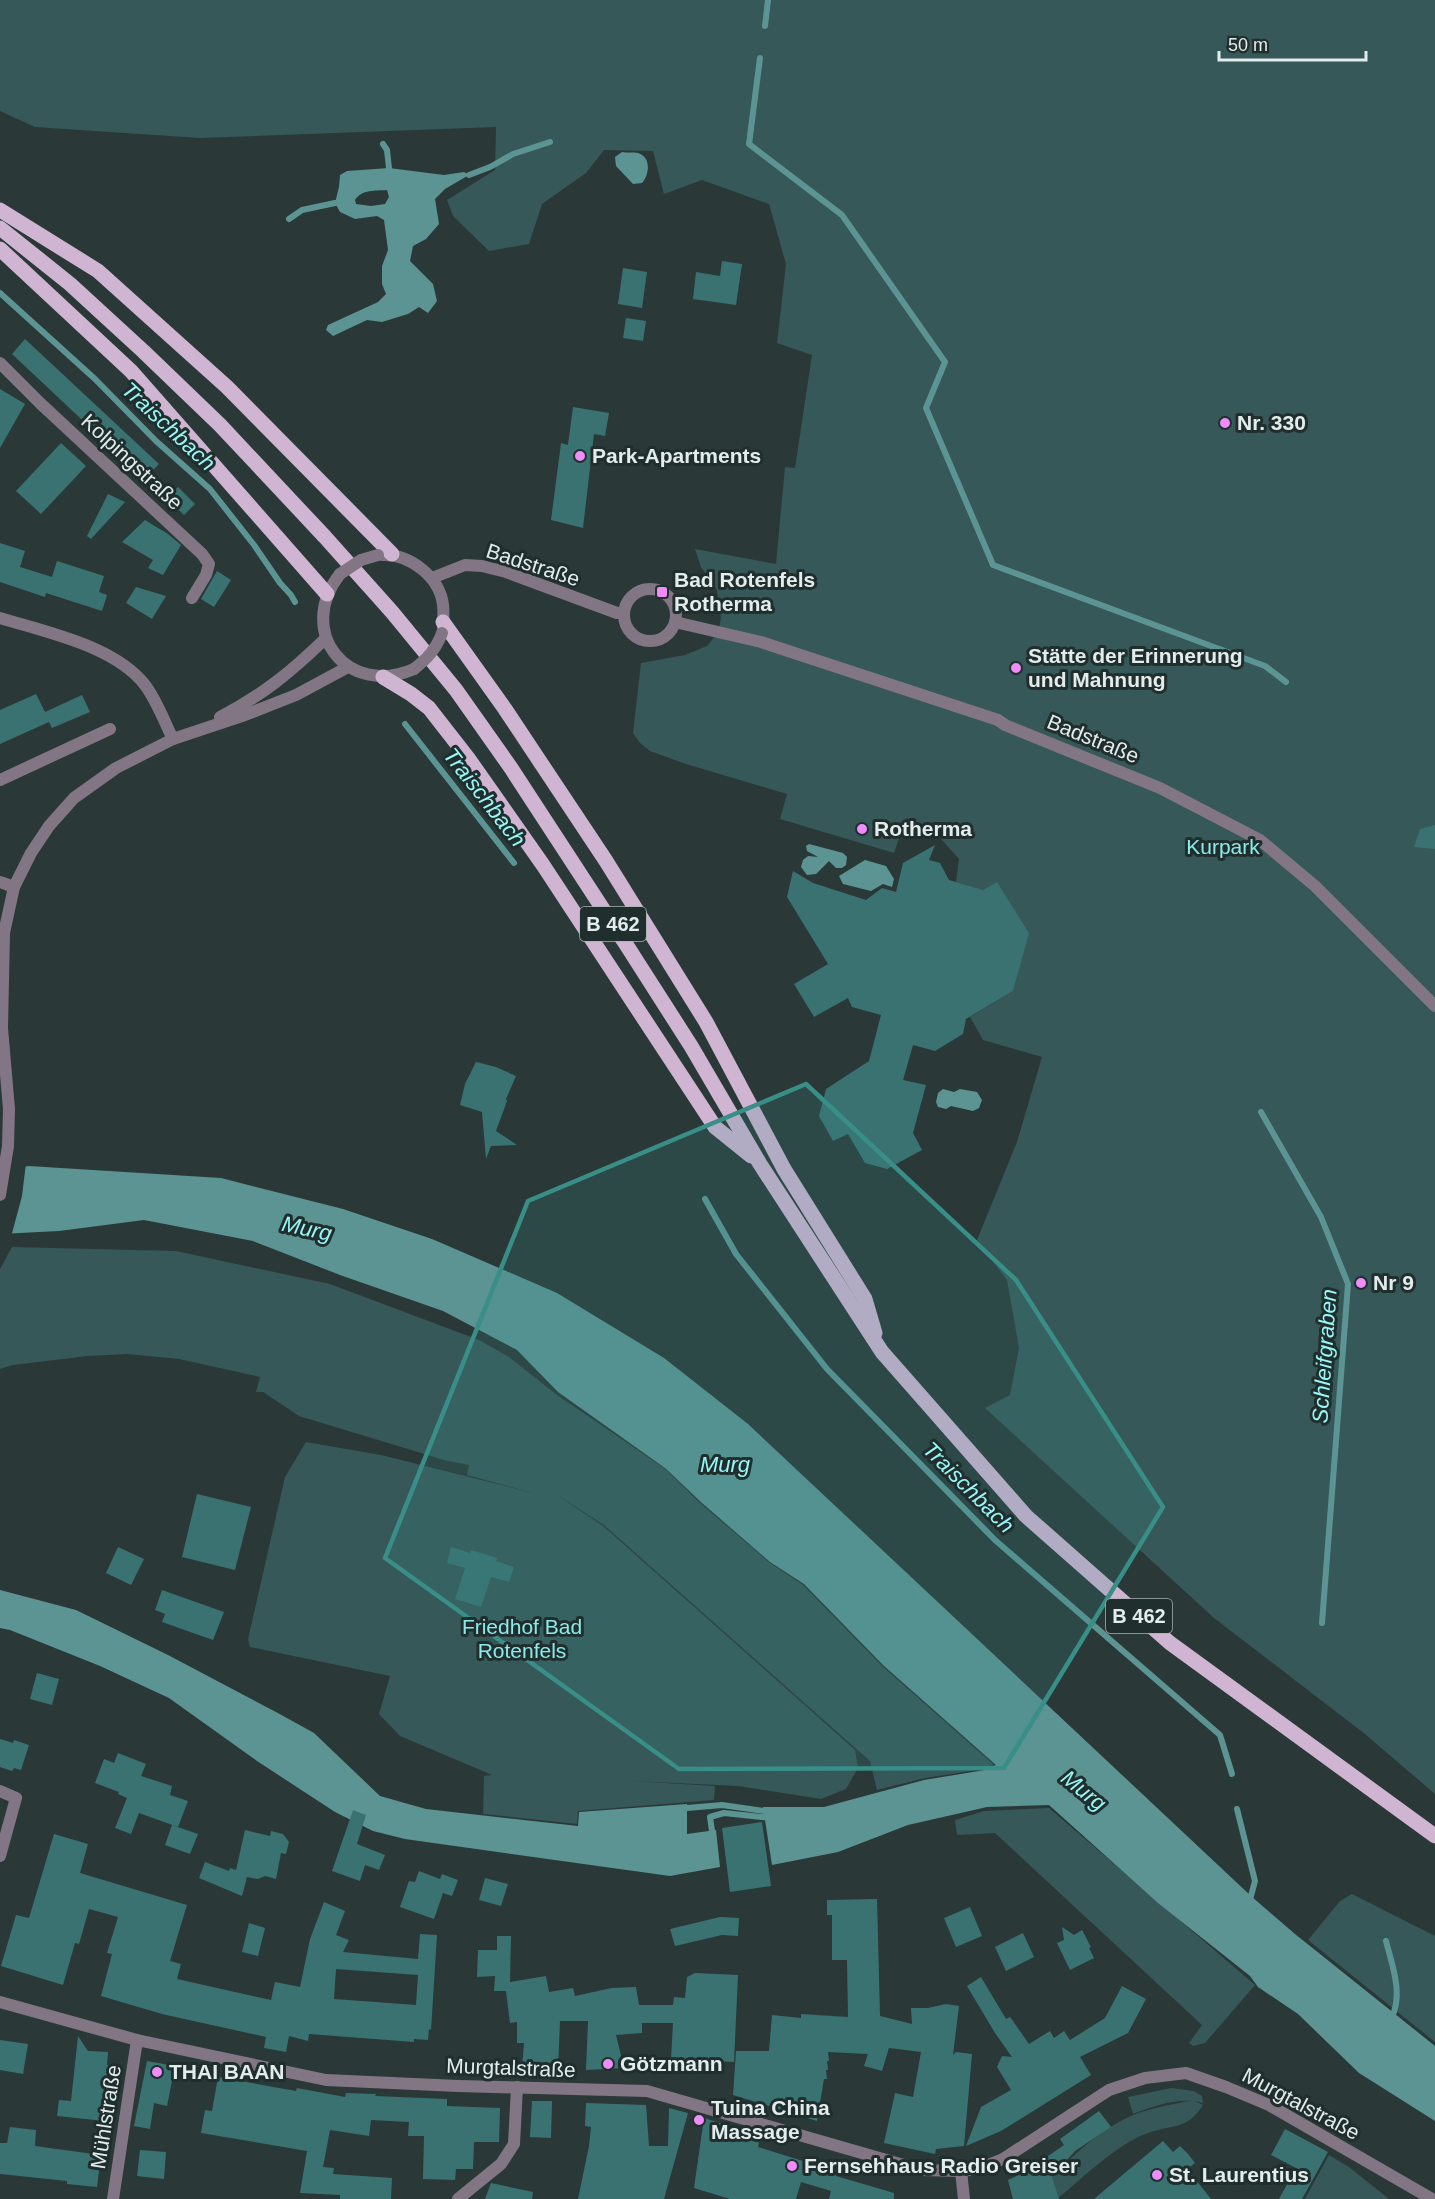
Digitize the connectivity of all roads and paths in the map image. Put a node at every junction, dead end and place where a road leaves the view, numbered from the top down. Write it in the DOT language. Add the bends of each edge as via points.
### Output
graph roads {
  1 [pos="0,210"];
  2 [pos="0,228"];
  3 [pos="0,249"];
  4 [pos="0,363"];
  5 [pos="385,555"];
  6 [pos="432,578"];
  7 [pos="327,594"];
  8 [pos="192,598"];
  9 [pos="623,613"];
  10 [pos="0,618"];
  11 [pos="675,622"];
  12 [pos="443,627"];
  13 [pos="327,638"];
  14 [pos="348,666"];
  15 [pos="383,677"];
  16 [pos="110,729"];
  17 [pos="193,731"];
  18 [pos="173,739"];
  19 [pos="0,780"];
  20 [pos="0,882"];
  21 [pos="14,887"];
  22 [pos="1435,1006"];
  23 [pos="760,1164"];
  24 [pos="0,1195"];
  25 [pos="882,1352"];
  26 [pos="0,1791"];
  27 [pos="1435,1836"];
  28 [pos="0,1856"];
  29 [pos="0,2002"];
  30 [pos="137,2040"];
  31 [pos="517,2087"];
  32 [pos="961,2171"];
  33 [pos="113,2199"];
  34 [pos="458,2199"];
  35 [pos="964,2199"];
  36 [pos="1432,2199"];
  1 -- 5 [label="main road" via="98,272 226,387"];
  2 -- 23 [label="main road, B 462" via="70,284 220,425 325,537 435,664 574,862 691,1046"];
  3 -- 7 [label="main road" via="131,371"];
  4 -- 8 [label="street, Kolpingstraße" via="202,554 209,564"];
  5 -- 6 [label="street" via="411,562"];
  5 -- 7 [label="street, bridge" via="361,560 340,573"];
  6 -- 9 [label="street, Badstraße" via="465,565 482,566"];
  6 -- 12 [label="street" via="441,597"];
  7 -- 13 [label="street" via="323,621"];
  9 -- 11 [label="street" via="630,633 643,640 659,640"];
  9 -- 11 [label="street" via="636,593 653,589 669,597"];
  10 -- 18 [label="street" via="100,650 125,664 145,686"];
  11 -- 22 [label="street, Badstraße" via="761,642 998,720 1160,788 1260,840 1315,886"];
  12 -- 15 [label="street, bridge" via="432,653 414,669"];
  12 -- 25 [label="main road" via="505,709 706,1022 784,1169 865,1299"];
  13 -- 14 [label="street" via="338,658"];
  13 -- 17 [label="street" via="284,677 240,707"];
  14 -- 15 [label="street" via="365,675"];
  14 -- 17 [label="street" via="296,695"];
  15 -- 23 [label="main road" via="429,708 468,758 716,1127"];
  16 -- 19 [label="street"];
  17 -- 18 [label="street"];
  18 -- 21 [label="street" via="116,768 75,798 49,826"];
  20 -- 21 [label="street"];
  21 -- 24 [label="street" via="3,943 2,1028 9,1108"];
  23 -- 25 [label="main road, B 462"];
  25 -- 27 [label="main road, B 462" via="1026,1516 1161,1635"];
  26 -- 28 [label="street" via="16,1798"];
  29 -- 30 [label="street, Murgtalstraße"];
  30 -- 31 [label="street, Murgtalstraße" via="326,2080"];
  30 -- 33 [label="street, Mühlstraße"];
  31 -- 32 [label="street, Murgtalstraße" via="647,2091 921,2170"];
  31 -- 34 [label="street" via="514,2144 501,2164"];
  32 -- 35 [label="street"];
  32 -- 36 [label="street, Murgtalstraße" via="1003,2159 1109,2090 1144,2078 1186,2073 1269,2105"];
}
